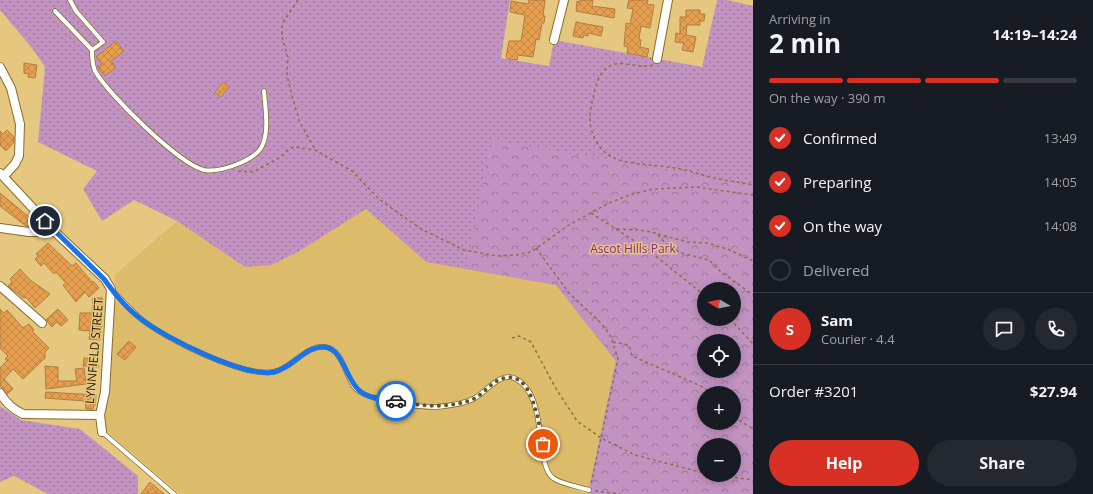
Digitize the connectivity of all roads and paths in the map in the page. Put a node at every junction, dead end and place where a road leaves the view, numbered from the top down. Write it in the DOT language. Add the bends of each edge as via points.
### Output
graph roads {
  1 [pos="70,0"];
  2 [pos="298,0"];
  3 [pos="564,0"];
  4 [pos="668,0"];
  5 [pos="55,11"];
  6 [pos="554,40"];
  7 [pos="92,50"];
  8 [pos="657,58"];
  9 [pos="0,67"];
  10 [pos="264,91"];
  11 [pos="315,150"];
  12 [pos="223,168"];
  13 [pos="2,174"];
  14 [pos="753,185"];
  15 [pos="753,195"];
  16 [pos="591,214"];
  17 [pos="0,228"];
  18 [pos="617,229"];
  19 [pos="55,232"];
  20 [pos="656,233"];
  21 [pos="536,248"];
  22 [pos="753,261"];
  23 [pos="0,286"];
  24 [pos="111,289"];
  25 [pos="697,289"];
  26 [pos="753,295"];
  27 [pos="42,324"];
  28 [pos="736,326"];
  29 [pos="512,338"];
  30 [pos="613,342"];
  31 [pos="753,344"];
  32 [pos="701,386"];
  33 [pos="0,393"];
  34 [pos="100,415"];
  35 [pos="741,421"];
  36 [pos="753,429"];
  37 [pos="102,432"];
  38 [pos="601,438"];
  39 [pos="697,471"];
  40 [pos="741,478"];
  41 [pos="753,480"];
  42 [pos="589,490"];
  43 [pos="174,494"];
  44 [pos="620,494"];
  1 -- 7 [label="lane" via="76,11 103,42"];
  2 -- 11 [label="path" via="282,24 283,44 288,56 287,75 300,123"];
  3 -- 6 [label="street"];
  4 -- 8 [label="street"];
  5 -- 7 [label="lane"];
  7 -- 12 [label="lane" via="95,70 110,90 170,150 204,170"];
  8 -- 14 [label="path" via="653,65 646,67 624,63 611,65 603,70 594,96 589,124 594,138 609,155 619,159 678,168"];
  9 -- 13 [label="street" via="11,88 20,124 18,156 15,164"];
  10 -- 12 [label="lane" via="265,135 262,147 254,157"];
  11 -- 12 [label="path" via="289,148 281,157 253,172"];
  11 -- 21 [label="path" via="352,171 379,199 415,225 464,250 497,256 531,252"];
  13 -- 19 [label="street"];
  15 -- 16 [label="path" via="696,187 653,189 628,195 606,204"];
  16 -- 18 [label="path"];
  16 -- 21 [label="path" via="569,225"];
  17 -- 19 [label="street"];
  18 -- 20 [label="path"];
  18 -- 25 [label="path" via="647,249"];
  19 -- 24 [label="street" via="104,279"];
  20 -- 22 [label="path" via="688,242 708,243"];
  20 -- 26 [label="path" via="666,244 681,252 709,260"];
  21 -- 30 [label="path" via="569,293 602,324"];
  23 -- 27 [label="street"];
  24 -- 34 [label="street, LYNNFIELD STREET" via="105,392"];
  24 -- 42 [label="lane" via="141,319 182,344 245,369 274,372 291,365 317,347 326,347 335,352 355,388 364,395 428,407 447,406 474,399 497,381 505,377 513,378 523,384 531,394 549,473 554,479"];
  28 -- 31 [label="path"];
  29 -- 38 [label="path" via="519,336 531,342 577,421"];
  30 -- 32 [label="path" via="628,345 632,356"];
  30 -- 38 [label="path" via="618,359"];
  33 -- 34 [label="street" via="6,403 23,414"];
  34 -- 37 [label="street, LYNNFIELD STREET"];
  35 -- 36 [label="path"];
  37 -- 43 [label="lane"];
  38 -- 39 [label="path" via="636,455"];
  38 -- 42 [label="path"];
  40 -- 41 [label="path"];
  42 -- 44 [label="path"];
}
